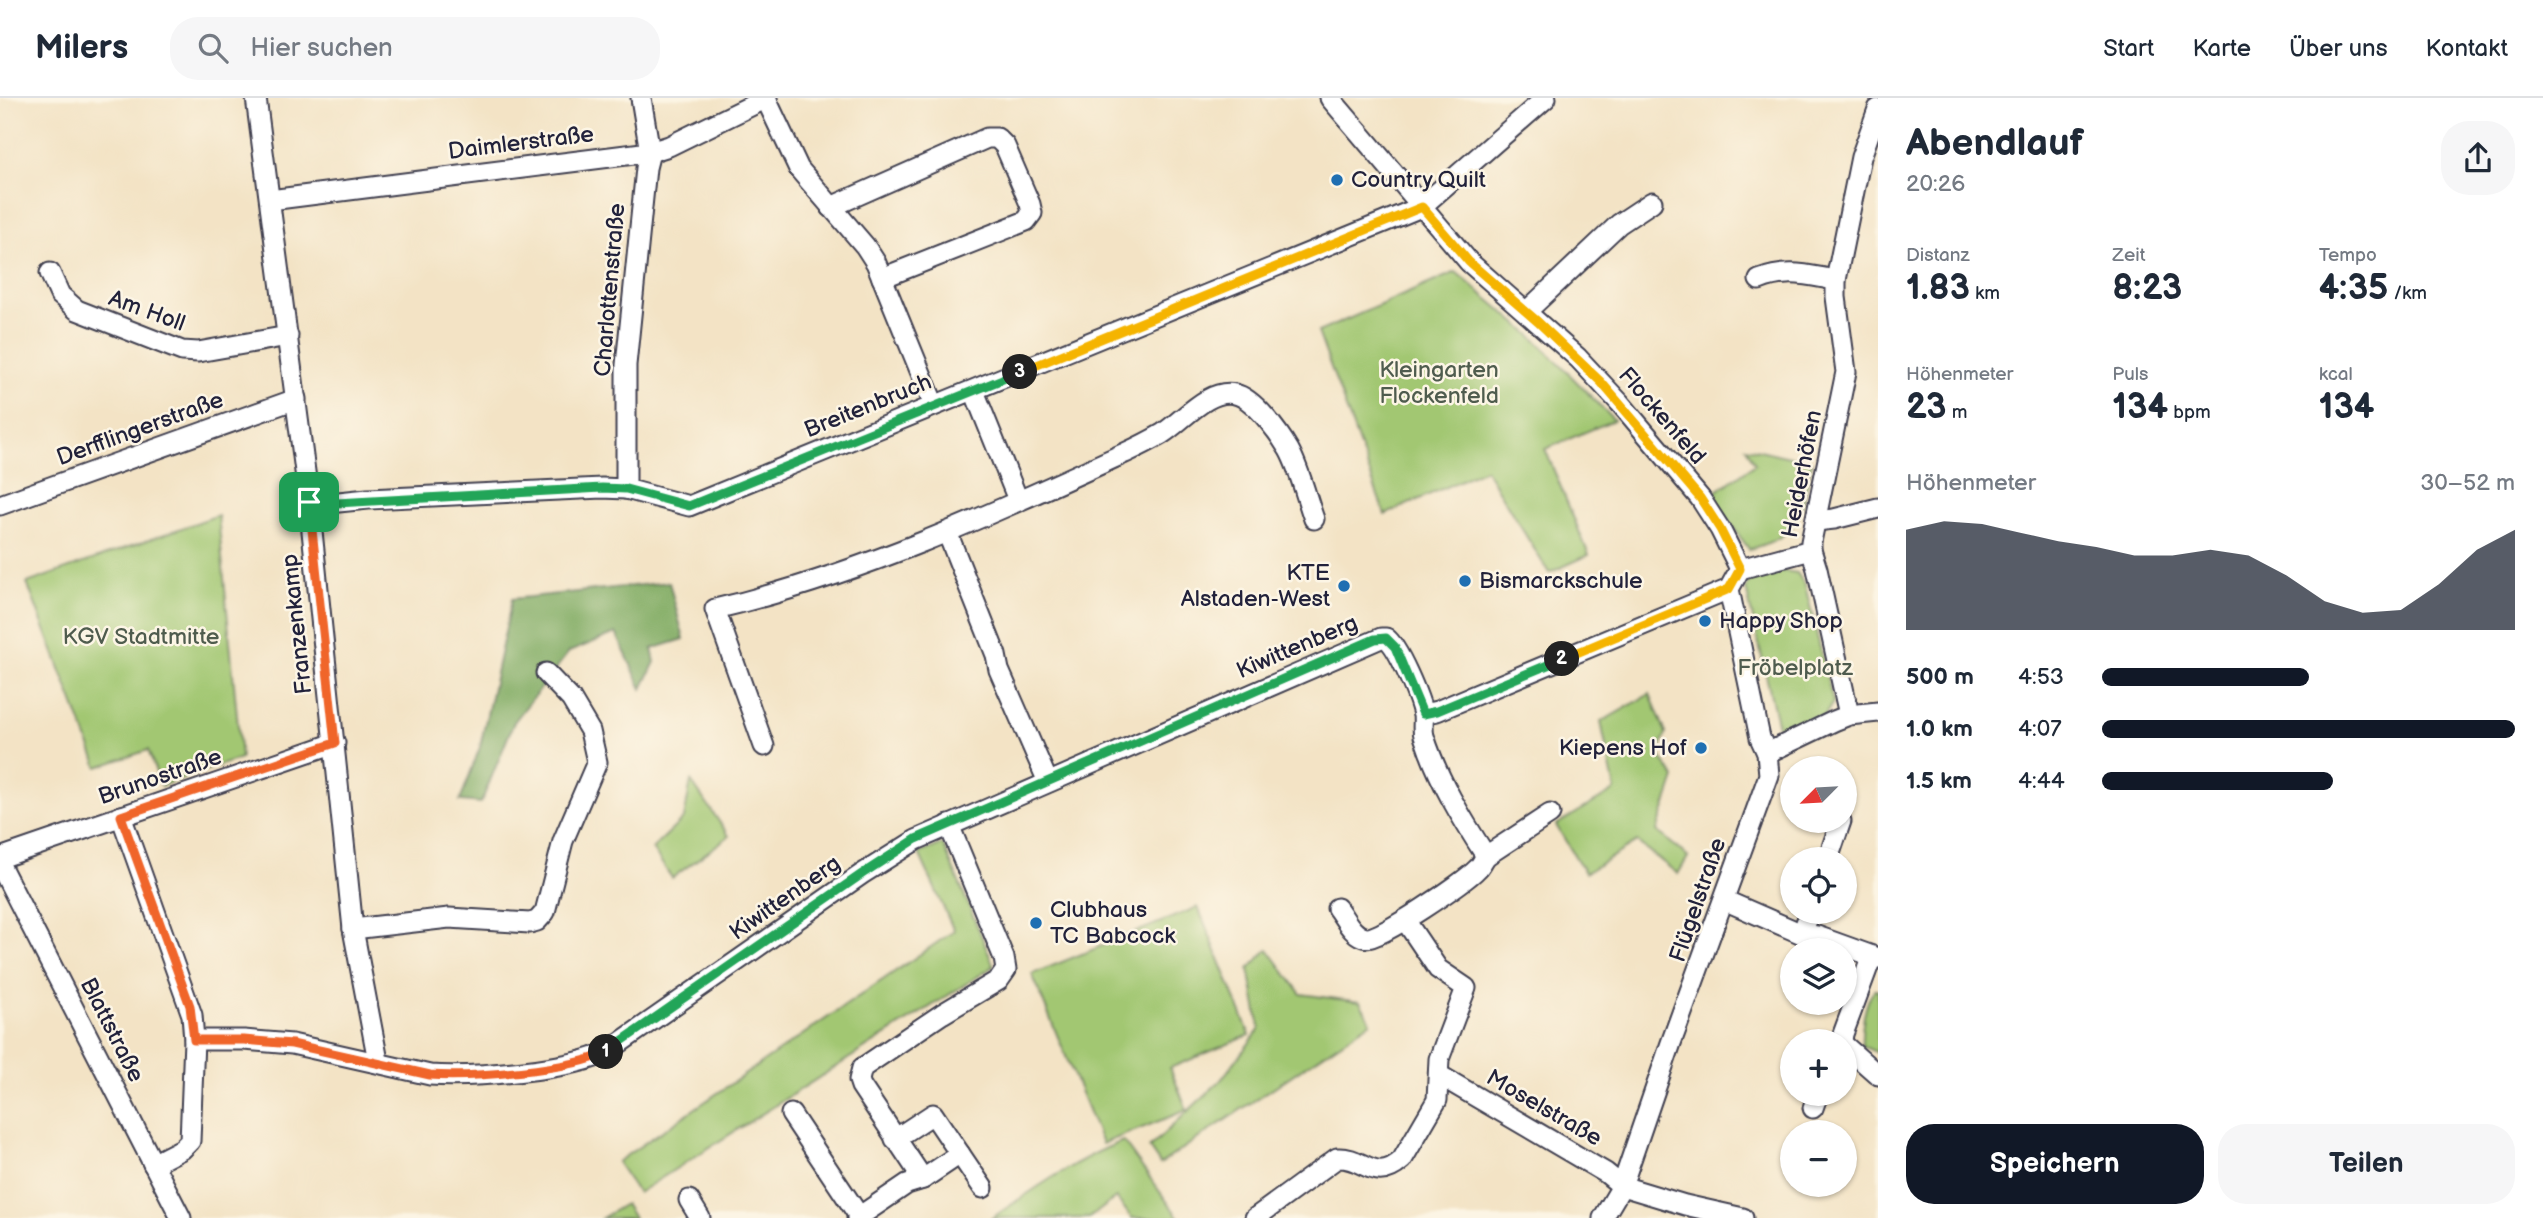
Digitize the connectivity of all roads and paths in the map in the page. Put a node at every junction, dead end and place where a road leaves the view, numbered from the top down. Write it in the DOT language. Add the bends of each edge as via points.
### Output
graph roads {
  1 [pos="256,98"];
  2 [pos="641,98"];
  3 [pos="766,98"];
  4 [pos="1330,98"];
  5 [pos="1546,98"];
  6 [pos="1878,109"];
  7 [pos="650,152"];
  8 [pos="270,200"];
  9 [pos="1652,202"];
  10 [pos="831,207"];
  11 [pos="1422,207"];
  12 [pos="50,273"];
  13 [pos="882,278"];
  14 [pos="1759,280"];
  15 [pos="1836,280"];
  16 [pos="1526,312"];
  17 [pos="288,336"];
  18 [pos="974,391"];
  19 [pos="296,399"];
  20 [pos="934,405"];
  21 [pos="626,489"];
  22 [pos="1018,500"];
  23 [pos="309,502"];
  24 [pos="0,505"];
  25 [pos="1878,508"];
  26 [pos="1314,520"];
  27 [pos="1815,521"];
  28 [pos="947,532"];
  29 [pos="1811,550"];
  30 [pos="1740,569"];
  31 [pos="1729,589"];
  32 [pos="546,673"];
  33 [pos="1878,712"];
  34 [pos="1423,714"];
  35 [pos="1849,715"];
  36 [pos="335,743"];
  37 [pos="764,746"];
  38 [pos="1767,753"];
  39 [pos="1048,782"];
  40 [pos="1550,814"];
  41 [pos="121,816"];
  42 [pos="949,825"];
  43 [pos="1486,856"];
  44 [pos="0,858"];
  45 [pos="0,865"];
  46 [pos="1724,900"];
  47 [pos="1337,908"];
  48 [pos="1405,920"];
  49 [pos="1806,924"];
  50 [pos="353,929"];
  51 [pos="1802,934"];
  52 [pos="1875,957"];
  53 [pos="1845,1029"];
  54 [pos="194,1040"];
  55 [pos="1857,1056"];
  56 [pos="378,1061"];
  57 [pos="1439,1075"];
  58 [pos="1878,1075"];
  59 [pos="791,1114"];
  60 [pos="895,1139"];
  61 [pos="960,1154"];
  62 [pos="153,1164"];
  63 [pos="923,1179"];
  64 [pos="1622,1186"];
  65 [pos="983,1188"];
  66 [pos="688,1200"];
  67 [pos="1687,1212"];
  68 [pos="858,1217"];
  69 [pos="181,1218"];
  70 [pos="700,1218"];
  71 [pos="1255,1218"];
  72 [pos="1603,1218"];
  73 [pos="1742,1218"];
  1 -- 8 [label="street, Franzenkamp"];
  2 -- 7 [label="street, Charlottenstraße"];
  3 -- 7 [label="street, Daimlerstraße"];
  3 -- 10 [label="street" via="794,162"];
  4 -- 11 [label="street, Flockenfeld"];
  5 -- 11 [label="street, Breitenbruch"];
  6 -- 15 [label="street, Heiderhöfen" via="1861,157"];
  7 -- 8 [label="street, Daimlerstraße"];
  7 -- 21 [label="street, Charlottenstraße" via="626,365"];
  8 -- 17 [label="street, Franzenkamp"];
  9 -- 16 [label="street" via="1619,224"];
  10 -- 13 [label="street" via="870,254"];
  10 -- 13 [label="street" via="986,138 997,138 1005,146 1030,204 1032,214 1026,221"];
  11 -- 16 [label="street, Flockenfeld" via="1469,262"];
  11 -- 18 [label="street, Breitenbruch"];
  12 -- 17 [label="street, Am Holl" via="61,295 77,310 182,351"];
  13 -- 20 [label="street"];
  14 -- 15 [label="street" via="1792,272"];
  15 -- 27 [label="street, Heiderhöfen" via="1846,372"];
  16 -- 30 [label="street, Flockenfeld" via="1595,375 1700,498"];
  17 -- 19 [label="street, Franzenkamp"];
  18 -- 20 [label="street, Breitenbruch"];
  18 -- 22 [label="street"];
  19 -- 23 [label="street, Franzenkamp"];
  19 -- 24 [label="street, Derfflingerstraße"];
  20 -- 21 [label="street, Breitenbruch" via="689,506"];
  21 -- 23 [label="street, Breitenbruch"];
  22 -- 26 [label="street" via="1149,442 1205,402 1228,393 1256,407 1289,451"];
  22 -- 28 [label="street"];
  23 -- 36 [label="street, Franzenkamp"];
  25 -- 27 [label="street"];
  27 -- 29 [label="street, Heiderhöfen"];
  28 -- 37 [label="street" via="784,592 715,609"];
  28 -- 39 [label="street"];
  29 -- 30 [label="street"];
  29 -- 35 [label="street, Heiderhöfen"];
  30 -- 31 [label="street"];
  31 -- 34 [label="street"];
  31 -- 38 [label="street, Flügelstraße"];
  32 -- 50 [label="street" via="571,699 590,731 597,762 564,841 541,917 530,923 449,918"];
  33 -- 35 [label="street"];
  34 -- 39 [label="street, Kiwittenberg" via="1395,647 1386,638 1375,639"];
  34 -- 43 [label="street" via="1423,734 1457,812"];
  35 -- 38 [label="street"];
  36 -- 41 [label="street, Brunostraße"];
  36 -- 50 [label="street, Franzenkamp"];
  38 -- 46 [label="street, Flügelstraße" via="1767,785"];
  39 -- 42 [label="street, Kiwittenberg"];
  40 -- 43 [label="street"];
  41 -- 44 [label="street, Brunostraße"];
  41 -- 54 [label="street" via="190,1006"];
  42 -- 56 [label="street, Kiwittenberg" via="903,847 598,1057 516,1071 447,1076"];
  42 -- 60 [label="street" via="1006,970 999,980 862,1068 861,1086"];
  43 -- 48 [label="street" via="1477,869"];
  45 -- 62 [label="street, Blattstraße"];
  46 -- 51 [label="street"];
  46 -- 64 [label="street, Flügelstraße"];
  47 -- 48 [label="street" via="1353,930 1368,938"];
  48 -- 57 [label="street" via="1438,969 1466,988 1439,1059"];
  49 -- 51 [label="street"];
  50 -- 56 [label="street, Franzenkamp"];
  51 -- 52 [label="street"];
  52 -- 53 [label="street"];
  54 -- 56 [label="street, Kiwittenberg" via="292,1044"];
  54 -- 62 [label="street" via="190,1141"];
  55 -- 58 [label="street"];
  57 -- 64 [label="street, Moselstraße"];
  57 -- 71 [label="street" via="1437,1100 1396,1165 1368,1170 1350,1159 1337,1158"];
  59 -- 68 [label="street"];
  60 -- 61 [label="street" via="933,1114"];
  60 -- 63 [label="street"];
  61 -- 63 [label="street"];
  61 -- 65 [label="street"];
  62 -- 69 [label="street, Blattstraße"];
  63 -- 68 [label="street" via="907,1184"];
  64 -- 67 [label="street, Moselstraße"];
  64 -- 72 [label="street, Flügelstraße"];
  66 -- 70 [label="street"];
  67 -- 73 [label="street, Moselstraße"];
}
